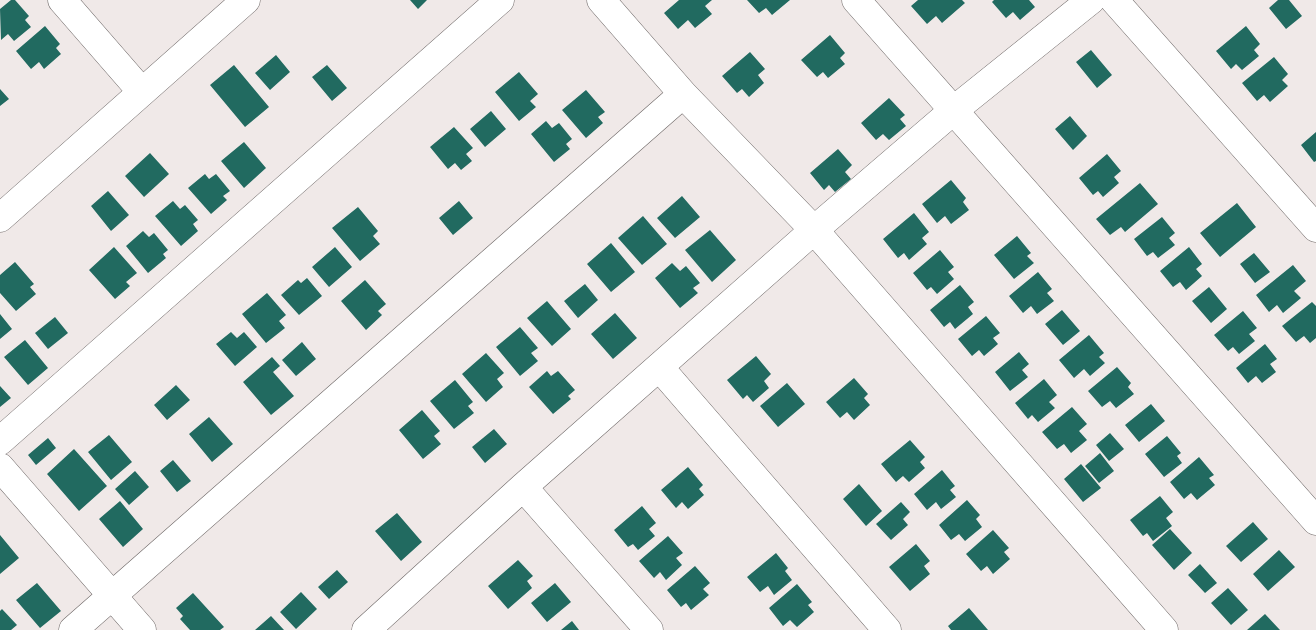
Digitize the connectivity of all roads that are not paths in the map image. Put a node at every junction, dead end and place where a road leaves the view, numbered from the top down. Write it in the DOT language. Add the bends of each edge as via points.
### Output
graph roads {
  1 [pos="62,0"];
  2 [pos="246,0"];
  3 [pos="500,0"];
  4 [pos="601,0"];
  5 [pos="856,0"];
  6 [pos="1091,0"];
  7 [pos="1114,0"];
  8 [pos="142,92"];
  9 [pos="683,94"];
  10 [pos="954,110"];
  11 [pos="4,207"];
  12 [pos="1316,228"];
  13 [pos="814,230"];
  14 [pos="660,368"];
  15 [pos="0,441"];
  16 [pos="0,467"];
  17 [pos="523,487"];
  18 [pos="1316,521"];
  19 [pos="112,594"];
  20 [pos="379,626"];
  21 [pos="73,630"];
  22 [pos="142,630"];
  23 [pos="649,630"];
  24 [pos="887,630"];
  25 [pos="1164,630"];
  1 -- 8 [label="street"];
  2 -- 8 [label="street"];
  3 -- 15 [label="street"];
  4 -- 9 [label="street"];
  5 -- 10 [label="street"];
  6 -- 10 [label="street"];
  7 -- 12 [label="street"];
  8 -- 11 [label="street"];
  9 -- 13 [label="street"];
  9 -- 19 [label="street"];
  10 -- 13 [label="street"];
  10 -- 18 [label="street"];
  13 -- 14 [label="street"];
  13 -- 25 [label="street"];
  14 -- 17 [label="street"];
  14 -- 24 [label="street"];
  16 -- 19 [label="street"];
  17 -- 20 [label="street"];
  17 -- 23 [label="street"];
  19 -- 21 [label="street"];
  19 -- 22 [label="street"];
}
